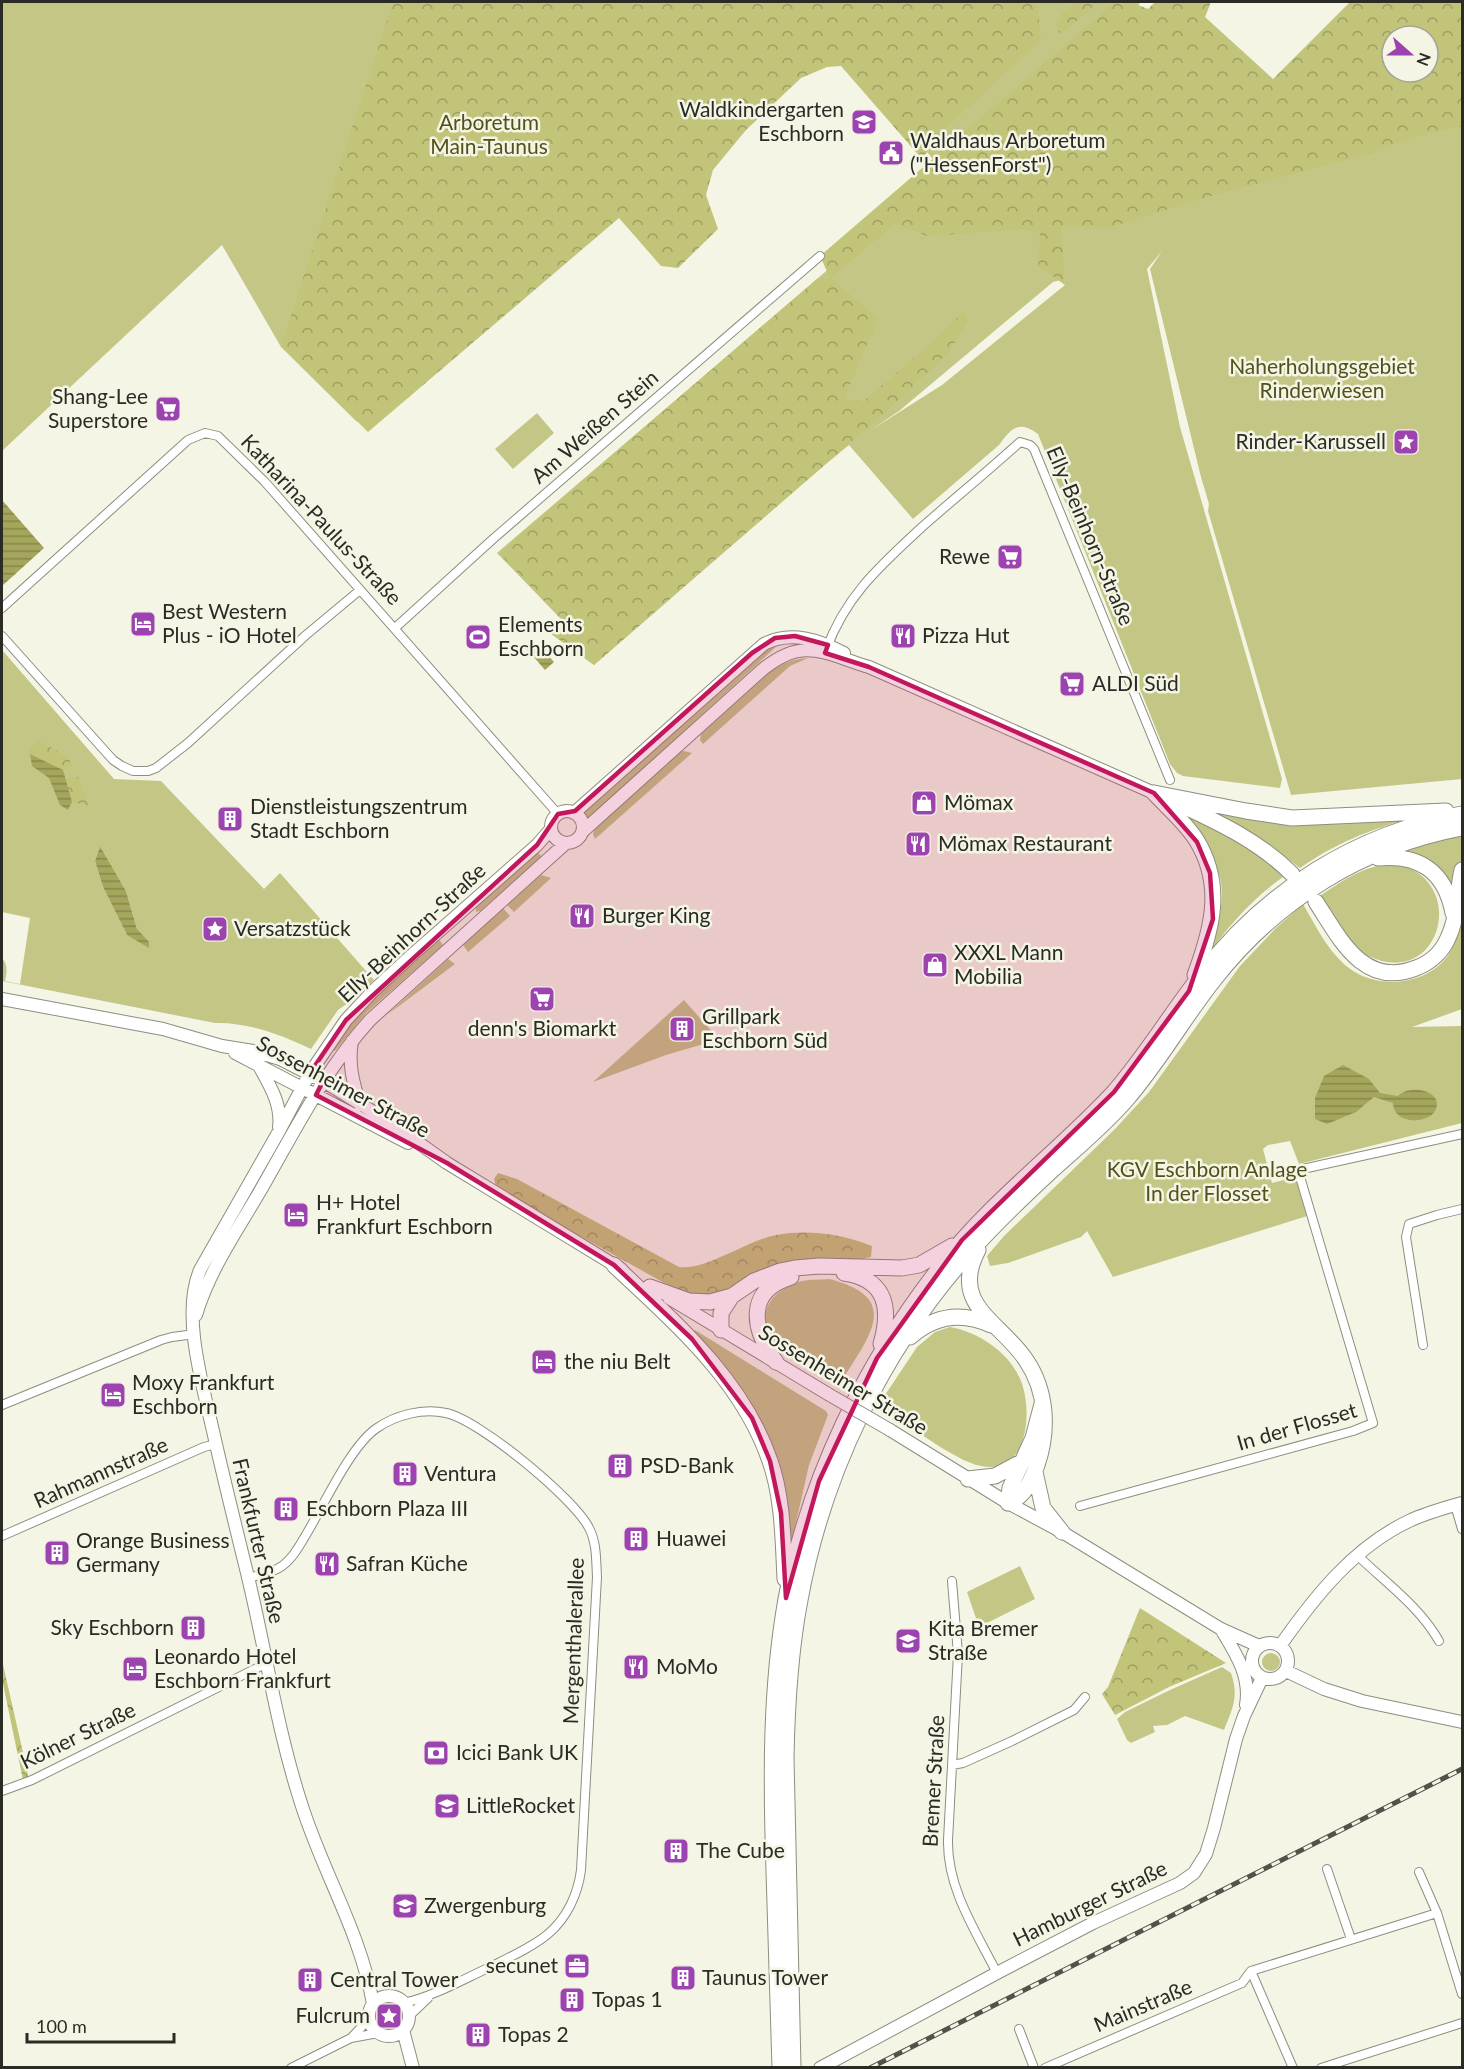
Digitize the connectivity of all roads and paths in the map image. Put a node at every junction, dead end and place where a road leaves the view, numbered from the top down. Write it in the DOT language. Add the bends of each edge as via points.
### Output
graph roads {
  1 [pos="820,256"];
  2 [pos="360,590"];
  3 [pos="2,608"];
  4 [pos="395,628"];
  5 [pos="2,636"];
  6 [pos="827,649"];
  7 [pos="1170,780"];
  8 [pos="1154,793"];
  9 [pos="1462,812"];
  10 [pos="574,813"];
  11 [pos="558,814"];
  12 [pos="1462,828"];
  13 [pos="552,829"];
  14 [pos="582,832"];
  15 [pos="566,843"];
  16 [pos="1359,860"];
  17 [pos="1462,870"];
  18 [pos="1292,874"];
  19 [pos="1316,902"];
  20 [pos="458,914"];
  21 [pos="1454,919"];
  22 [pos="454,944"];
  23 [pos="1189,991"];
  24 [pos="2,999"];
  25 [pos="352,1040"];
  26 [pos="222,1046"];
  27 [pos="258,1064"];
  28 [pos="310,1073"];
  29 [pos="323,1081"];
  30 [pos="302,1087"];
  31 [pos="316,1095"];
  32 [pos="360,1105"];
  33 [pos="278,1133"];
  34 [pos="1462,1134"];
  35 [pos="447,1163"];
  36 [pos="1462,1209"];
  37 [pos="989,1232"];
  38 [pos="962,1239"];
  39 [pos="614,1265"];
  40 [pos="650,1287"];
  41 [pos="732,1296"];
  42 [pos="994,1327"];
  43 [pos="721,1330"];
  44 [pos="194,1331"];
  45 [pos="1422,1345"];
  46 [pos="899,1347"];
  47 [pos="876,1358"];
  48 [pos="776,1362"];
  49 [pos="1042,1404"];
  50 [pos="2,1405"];
  51 [pos="216,1444"];
  52 [pos="1021,1462"];
  53 [pos="1035,1472"];
  54 [pos="968,1479"];
  55 [pos="1008,1503"];
  56 [pos="1459,1504"];
  57 [pos="1080,1506"];
  58 [pos="1462,1529"];
  59 [pos="1062,1532"];
  60 [pos="2,1536"];
  61 [pos="1357,1555"];
  62 [pos="248,1578"];
  63 [pos="952,1581"];
  64 [pos="786,1598"];
  65 [pos="1221,1629"];
  66 [pos="1439,1641"];
  67 [pos="1280,1646"];
  68 [pos="1256,1652"];
  69 [pos="267,1663"];
  70 [pos="1286,1671"];
  71 [pos="1262,1678"];
  72 [pos="1085,1697"];
  73 [pos="1244,1716"];
  74 [pos="1462,1722"];
  75 [pos="952,1765"];
  76 [pos="2,1791"];
  77 [pos="1327,1869"];
  78 [pos="1419,1872"];
  79 [pos="1437,1913"];
  80 [pos="1351,1939"];
  81 [pos="364,1964"];
  82 [pos="1251,1971"];
  83 [pos="996,1973"];
  84 [pos="1462,1994"];
  85 [pos="384,1996"];
  86 [pos="430,1996"];
  87 [pos="404,2003"];
  88 [pos="373,2004"];
  89 [pos="408,2017"];
  90 [pos="369,2019"];
  91 [pos="1462,2023"];
  92 [pos="1019,2029"];
  93 [pos="378,2033"];
  94 [pos="397,2033"];
  95 [pos="351,2038"];
  96 [pos="412,2064"];
  97 [pos="291,2067"];
  98 [pos="780,2067"];
  99 [pos="793,2067"];
  100 [pos="820,2067"];
  101 [pos="1034,2067"];
  102 [pos="1045,2067"];
  103 [pos="1293,2067"];
  104 [pos="1321,2067"];
  1 -- 4 [label="street, Am Weißen Stein"];
  2 -- 3 [label="street, Katharina-Paulus-Straße" via="257,474 218,436 205,433 188,440"];
  2 -- 4 [label="street, Katharina-Paulus-Straße"];
  2 -- 5 [label="street" via="188,743 148,771 133,771 113,760"];
  4 -- 11 [label="street, Katharina-Paulus-Straße"];
  6 -- 7 [label="street, Elly-Beinhorn-Straße" via="855,596 877,568 1020,442 1030,445"];
  6 -- 8 [label="street, Elly-Beinhorn-Straße"];
  6 -- 10 [label="street, Elly-Beinhorn-Straße" via="795,636 764,644"];
  6 -- 14 [label="street, Elly-Beinhorn-Straße" via="798,649 773,661"];
  8 -- 9 [label="highway" via="1292,818"];
  8 -- 18 [label="highway" via="1240,834"];
  8 -- 23 [label="highway" via="1197,842 1212,883 1209,938"];
  9 -- 23 [label="highway" via="1387,834 1305,876 1242,927"];
  10 -- 11 [label="street"];
  10 -- 14 [label="street" via="582,823"];
  11 -- 13 [label="street, Elly-Beinhorn-Straße"];
  12 -- 16 [label="highway" via="1412,840"];
  13 -- 15 [label="street" via="558,840"];
  13 -- 20 [label="street, Elly-Beinhorn-Straße"];
  14 -- 15 [label="street, Elly-Beinhorn-Straße"];
  15 -- 22 [label="street, Elly-Beinhorn-Straße"];
  16 -- 21 [label="highway" via="1396,856 1420,863 1442,883"];
  16 -- 37 [label="highway" via="1313,887 1252,936 1210,984 1124,1102"];
  17 -- 21 [label="highway"];
  19 -- 21 [label="highway" via="1353,956 1373,969 1388,972 1411,970 1432,959 1447,941"];
  20 -- 22 [label="street" via="449,934"];
  20 -- 28 [label="street, Elly-Beinhorn-Straße" via="346,1020"];
  22 -- 25 [label="street, Elly-Beinhorn-Straße"];
  23 -- 38 [label="highway" via="1114,1092"];
  24 -- 26 [label="street, Sossenheimer Straße" via="164,1029"];
  25 -- 29 [label="street, Elly-Beinhorn-Straße"];
  25 -- 32 [label="street" via="351,1072"];
  26 -- 27 [label="street, Sossenheimer Straße"];
  26 -- 28 [label="street, Sossenheimer Straße" via="270,1055"];
  27 -- 30 [label="street, Sossenheimer Straße"];
  27 -- 33 [label="street" via="279,1108"];
  28 -- 29 [label="street, Sossenheimer Straße"];
  28 -- 30 [label="street, Frankfurter Straße"];
  29 -- 31 [label="street, Frankfurter Straße"];
  29 -- 32 [label="street, Sossenheimer Straße"];
  30 -- 31 [label="street, Sossenheimer Straße"];
  30 -- 33 [label="street, Frankfurter Straße"];
  31 -- 35 [label="street, Sossenheimer Straße"];
  31 -- 44 [label="street, Frankfurter Straße" via="213,1272"];
  32 -- 35 [label="street, Sossenheimer Straße"];
  33 -- 44 [label="street, Frankfurter Straße" via="196,1278"];
  34 -- 57 [label="street, In der Flosset" via="1298,1170 1373,1423"];
  35 -- 39 [label="street, Sossenheimer Straße"];
  36 -- 45 [label="street" via="1409,1224 1406,1237"];
  37 -- 42 [label="highway" via="972,1261 968,1282 980,1312"];
  37 -- 46 [label="highway" via="950,1276"];
  38 -- 41 [label="highway" via="911,1267 795,1268 754,1281"];
  38 -- 47 [label="highway"];
  39 -- 40 [label="street, Sossenheimer Straße"];
  39 -- 64 [label="highway" via="692,1339 724,1376 752,1418 776,1483"];
  40 -- 41 [label="highway" via="699,1303"];
  40 -- 43 [label="street, Sossenheimer Straße"];
  41 -- 43 [label="highway" via="721,1313"];
  42 -- 46 [label="highway" via="979,1320 942,1318 923,1326"];
  42 -- 49 [label="highway" via="1026,1360"];
  43 -- 48 [label="street, Sossenheimer Straße"];
  44 -- 50 [label="street" via="161,1340"];
  44 -- 51 [label="street, Frankfurter Straße"];
  46 -- 99 [label="highway" via="854,1429 831,1486 809,1557 793,1645 786,1758"];
  47 -- 48 [label="highway" via="886,1322 881,1293 867,1280 848,1273 808,1273 772,1285 757,1309 761,1339"];
  47 -- 64 [label="highway" via="842,1424 819,1481"];
  48 -- 54 [label="street, Sossenheimer Straße, bridge"];
  49 -- 52 [label="highway" via="1036,1430"];
  49 -- 53 [label="highway" via="1044,1434"];
  51 -- 60 [label="street, Rahmannstraße"];
  51 -- 62 [label="street, Frankfurter Straße"];
  52 -- 54 [label="highway" via="995,1476"];
  52 -- 55 [label="highway"];
  53 -- 55 [label="highway" via="1020,1496"];
  53 -- 59 [label="highway" via="1043,1508"];
  54 -- 55 [label="street, Sossenheimer Straße"];
  55 -- 59 [label="street, Sossenheimer Straße"];
  56 -- 58 [label="street"];
  56 -- 61 [label="street" via="1393,1529"];
  59 -- 65 [label="street, Sossenheimer Straße"];
  61 -- 66 [label="street" via="1408,1602"];
  61 -- 67 [label="street" via="1324,1587"];
  62 -- 69 [label="street, Frankfurter Straße"];
  62 -- 86 [label="street, Mergenthalerallee" via="280,1568 290,1560 365,1437 392,1419 414,1413 444,1412 466,1420 559,1492 590,1528 597,1577 577,1891 570,1908 549,1933 531,1946"];
  63 -- 75 [label="street, Bremer Straße" via="958,1654"];
  64 -- 98 [label="highway" via="778,1664 772,1807"];
  65 -- 68 [label="street, Sossenheimer Straße"];
  65 -- 73 [label="street" via="1240,1660 1246,1679"];
  67 -- 68 [label="street, Sossenheimer Straße" via="1267,1643"];
  67 -- 70 [label="street" via="1288,1657"];
  68 -- 71 [label="street" via="1253,1669"];
  69 -- 76 [label="street, Kölner Straße" via="32,1780"];
  69 -- 81 [label="street, Frankfurter Straße" via="301,1804"];
  70 -- 71 [label="street" via="1273,1680"];
  70 -- 74 [label="street" via="1362,1701"];
  71 -- 73 [label="street, Hamburger Straße"];
  72 -- 75 [label="street" via="1074,1710 1002,1746"];
  73 -- 83 [label="street, Hamburger Straße" via="1214,1828 1194,1873"];
  75 -- 83 [label="street, Bremer Straße" via="949,1865 960,1901"];
  77 -- 80 [label="street"];
  78 -- 79 [label="street"];
  79 -- 80 [label="street"];
  79 -- 84 [label="street"];
  80 -- 82 [label="street"];
  81 -- 85 [label="street, Frankfurter Straße"];
  81 -- 88 [label="street, Frankfurter Straße"];
  82 -- 102 [label="street, Mainstraße" via="1242,1983"];
  82 -- 103 [label="street"];
  83 -- 100 [label="street, Hamburger Straße"];
  85 -- 87 [label="street"];
  85 -- 88 [label="street"];
  86 -- 87 [label="street, Mergenthalerallee"];
  86 -- 89 [label="street, Mergenthalerallee"];
  87 -- 89 [label="street"];
  88 -- 90 [label="street, Frankfurter Straße"];
  89 -- 94 [label="street"];
  90 -- 93 [label="street"];
  90 -- 95 [label="street"];
  91 -- 104 [label="street"];
  92 -- 101 [label="street"];
  93 -- 94 [label="street"];
  93 -- 95 [label="street"];
  94 -- 96 [label="street"];
  95 -- 97 [label="street"];
}
